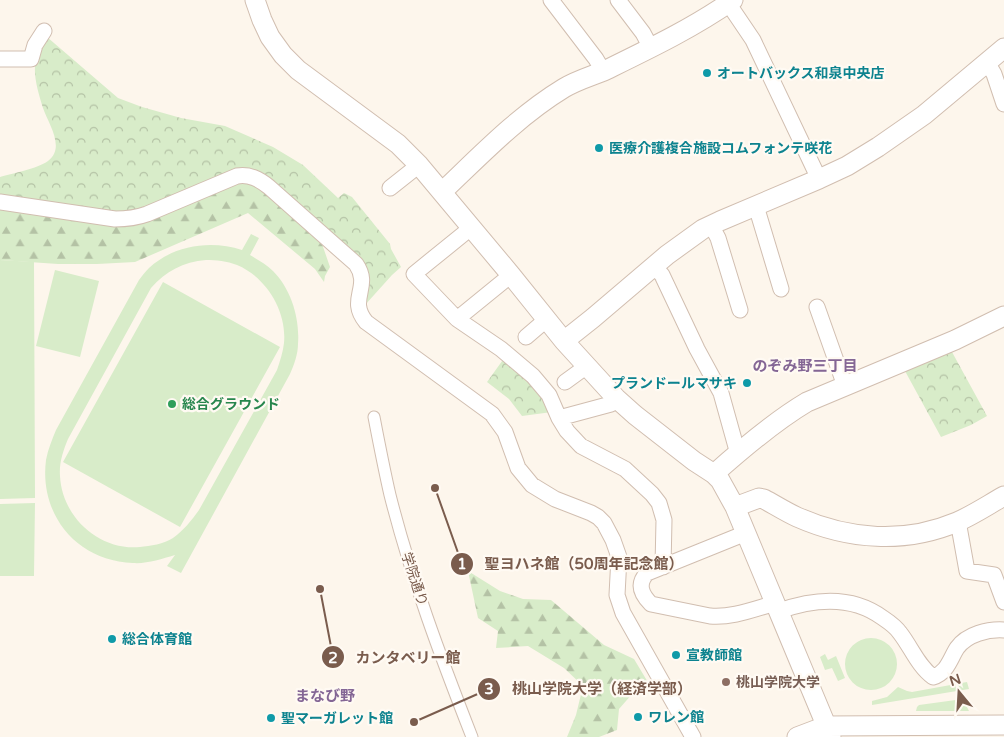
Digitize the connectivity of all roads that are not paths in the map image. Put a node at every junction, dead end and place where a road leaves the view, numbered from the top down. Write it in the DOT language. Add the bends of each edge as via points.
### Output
graph roads {
  1 [pos="255,0"];
  2 [pos="551,0"];
  3 [pos="618,0"];
  4 [pos="730,2"];
  5 [pos="44,31"];
  6 [pos="651,48"];
  7 [pos="1004,48"];
  8 [pos="0,58"];
  9 [pos="987,62"];
  10 [pos="603,71"];
  11 [pos="1004,104"];
  12 [pos="419,165"];
  13 [pos="819,180"];
  14 [pos="390,188"];
  15 [pos="442,192"];
  16 [pos="0,202"];
  17 [pos="756,206"];
  18 [pos="711,225"];
  19 [pos="472,228"];
  20 [pos="654,266"];
  21 [pos="511,275"];
  22 [pos="781,289"];
  23 [pos="817,307"];
  24 [pos="740,310"];
  25 [pos="1004,316"];
  26 [pos="457,319"];
  27 [pos="547,319"];
  28 [pos="526,337"];
  29 [pos="564,341"];
  30 [pos="587,366"];
  31 [pos="565,382"];
  32 [pos="844,386"];
  33 [pos="616,398"];
  34 [pos="374,416"];
  35 [pos="558,418"];
  36 [pos="738,454"];
  37 [pos="714,474"];
  38 [pos="1004,496"];
  39 [pos="735,507"];
  40 [pos="958,521"];
  41 [pos="746,533"];
  42 [pos="662,567"];
  43 [pos="1001,584"];
  44 [pos="1004,602"];
  45 [pos="777,607"];
  46 [pos="1004,630"];
  47 [pos="1004,725"];
  48 [pos="829,732"];
  49 [pos="472,737"];
  50 [pos="693,737"];
  51 [pos="797,737"];
  1 -- 12 [label="street" via="270,37 283,55 298,70 398,144"];
  2 -- 10 [label="street"];
  3 -- 6 [label="street"];
  4 -- 6 [label="street"];
  4 -- 13 [label="street" via="753,40"];
  5 -- 8 [label="street" via="31,59"];
  6 -- 10 [label="street"];
  7 -- 9 [label="street"];
  9 -- 11 [label="street"];
  9 -- 13 [label="street" via="903,131"];
  10 -- 15 [label="street" via="566,87 528,113"];
  12 -- 14 [label="street"];
  12 -- 15 [label="street"];
  13 -- 17 [label="street"];
  15 -- 19 [label="street"];
  16 -- 50 [label="street" via="125,219 147,214 237,176 254,177 269,187 356,264 362,276 358,305 366,322 492,414 505,432 518,468 532,485 555,499 591,513 604,523 619,557 617,595 623,613"];
  17 -- 18 [label="street"];
  17 -- 22 [label="street" via="780,263"];
  18 -- 20 [label="street"];
  18 -- 24 [label="street"];
  19 -- 21 [label="street"];
  19 -- 26 [label="street" via="414,274"];
  20 -- 29 [label="street"];
  20 -- 36 [label="street" via="662,275 721,393"];
  21 -- 26 [label="street"];
  21 -- 27 [label="street"];
  23 -- 32 [label="street" via="832,330"];
  25 -- 32 [label="street"];
  26 -- 35 [label="street" via="533,376 549,395"];
  27 -- 28 [label="street"];
  27 -- 29 [label="street"];
  29 -- 30 [label="street"];
  30 -- 31 [label="street"];
  30 -- 33 [label="street"];
  32 -- 36 [label="street" via="792,411"];
  33 -- 35 [label="street" via="611,404"];
  33 -- 37 [label="street"];
  34 -- 49 [label="street, 学院通り" via="390,495 409,562"];
  35 -- 42 [label="street" via="581,446 625,469 659,503 664,520"];
  36 -- 37 [label="street"];
  37 -- 39 [label="street"];
  38 -- 40 [label="street"];
  39 -- 40 [label="street" via="760,498 831,530 878,537 913,535"];
  39 -- 41 [label="street"];
  40 -- 43 [label="street" via="967,571 994,576"];
  41 -- 42 [label="street"];
  41 -- 45 [label="street"];
  42 -- 45 [label="street" via="647,573 641,583 642,592 651,604 710,616"];
  43 -- 44 [label="street"];
  45 -- 46 [label="street" via="824,602 849,603 870,610 900,633 932,677 947,667 959,645 966,640 986,631"];
  45 -- 48 [label="street"];
  47 -- 48 [label="street"];
  48 -- 51 [label="street"];
}
